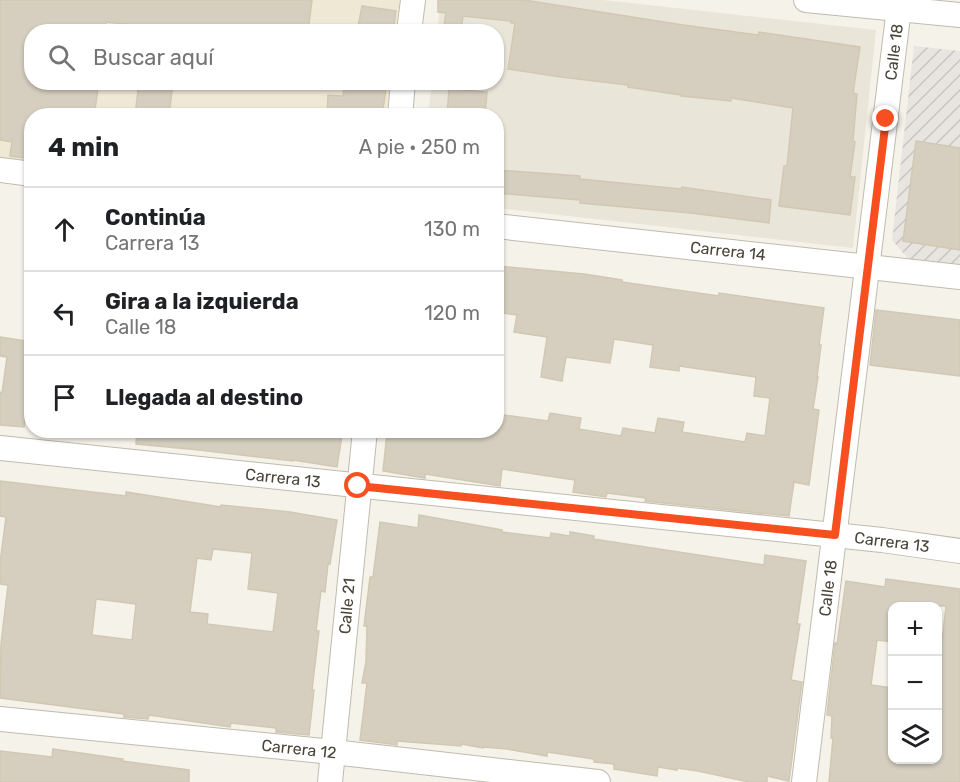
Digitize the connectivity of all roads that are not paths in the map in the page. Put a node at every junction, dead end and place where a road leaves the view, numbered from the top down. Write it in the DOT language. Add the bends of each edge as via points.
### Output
graph roads {
  1 [pos="413,0"];
  2 [pos="806,0"];
  3 [pos="900,4"];
  4 [pos="960,15"];
  5 [pos="411,24"];
  6 [pos="402,90"];
  7 [pos="401,108"];
  8 [pos="0,170"];
  9 [pos="24,173"];
  10 [pos="504,227"];
  11 [pos="868,267"];
  12 [pos="960,277"];
  13 [pos="363,438"];
  14 [pos="0,448"];
  15 [pos="358,486"];
  16 [pos="835,535"];
  17 [pos="960,551"];
  18 [pos="0,719"];
  19 [pos="333,752"];
  20 [pos="330,782"];
  21 [pos="598,782"];
  22 [pos="804,782"];
  1 -- 5 [label="street"];
  2 -- 3 [label="street"];
  3 -- 4 [label="street"];
  3 -- 11 [label="street, Calle 18"];
  6 -- 7 [label="street"];
  8 -- 9 [label="street"];
  10 -- 11 [label="street, Carrera 14"];
  11 -- 12 [label="street, Carrera 14"];
  11 -- 16 [label="street, Calle 18"];
  13 -- 15 [label="street, Calle 21"];
  14 -- 15 [label="street, Carrera 13"];
  15 -- 16 [label="street, Carrera 13"];
  15 -- 19 [label="street, Calle 21"];
  16 -- 17 [label="street, Carrera 13"];
  16 -- 22 [label="street, Calle 18"];
  18 -- 19 [label="street, Carrera 12"];
  19 -- 20 [label="street, Calle 21"];
  19 -- 21 [label="street, Carrera 12"];
}
